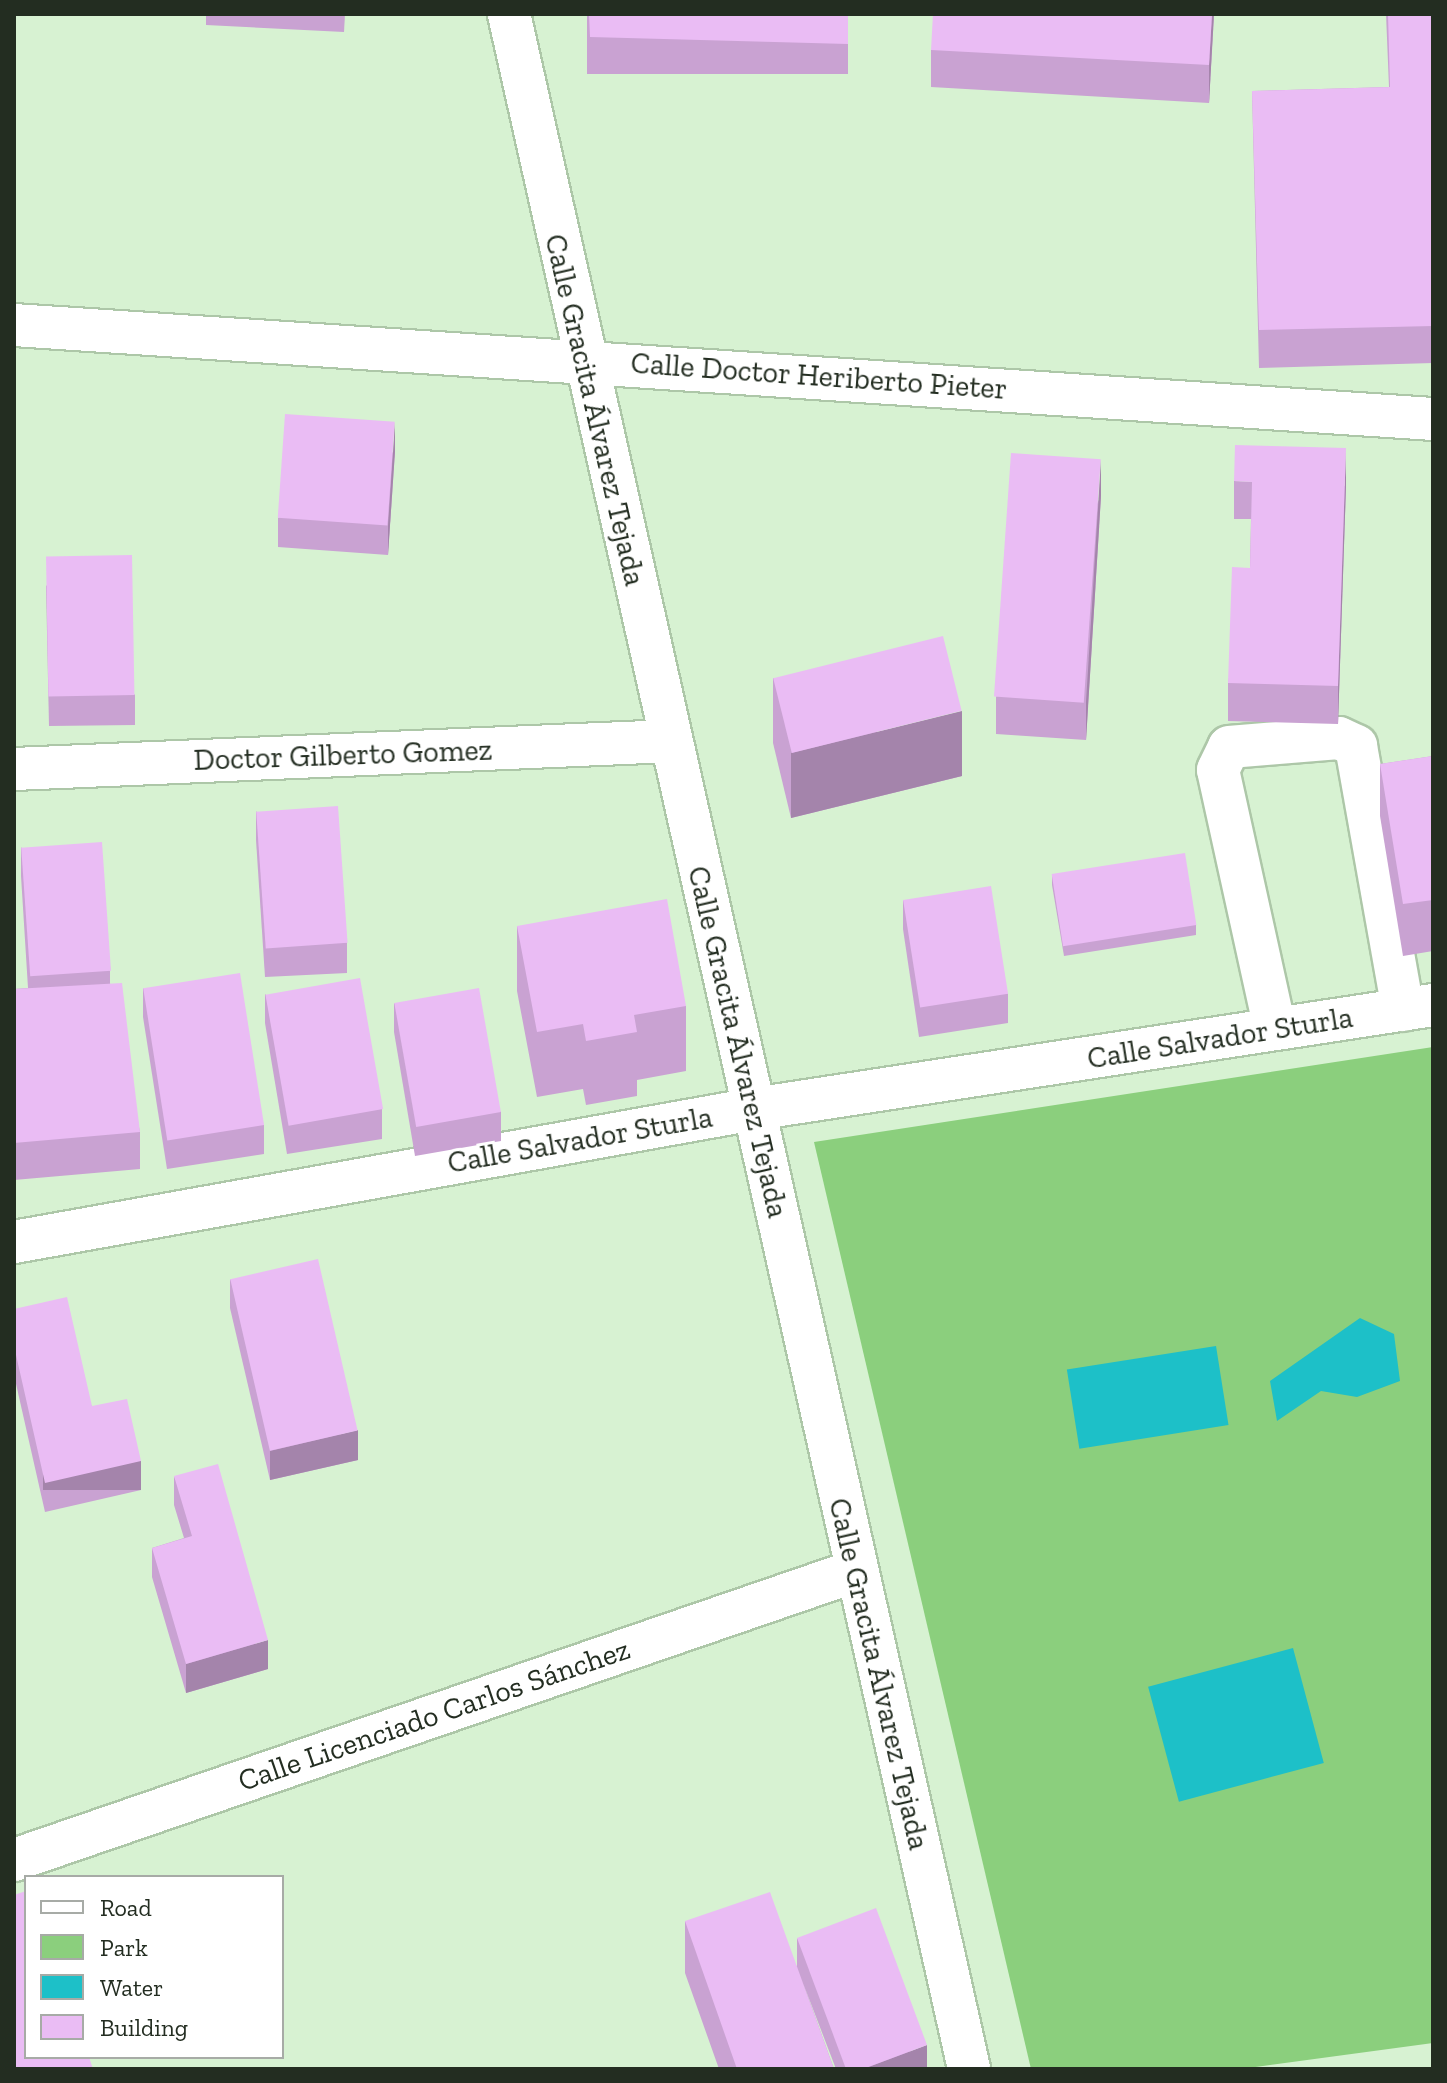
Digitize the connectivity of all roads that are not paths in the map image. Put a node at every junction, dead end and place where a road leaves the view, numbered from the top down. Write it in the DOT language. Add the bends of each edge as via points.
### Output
graph roads {
  1 [pos="509,14"];
  2 [pos="14,325"];
  3 [pos="581,359"];
  4 [pos="1433,419"];
  5 [pos="671,741"];
  6 [pos="14,769"];
  7 [pos="1418,1008"];
  8 [pos="1275,1029"];
  9 [pos="754,1109"];
  10 [pos="14,1242"];
  11 [pos="855,1571"];
  12 [pos="14,1860"];
  13 [pos="969,2069"];
  1 -- 3 [label="street, Calle Gracita Álvarez Tejada"];
  2 -- 3 [label="street, Calle Doctor Heriberto Pieter"];
  3 -- 4 [label="street, Calle Doctor Heriberto Pieter"];
  3 -- 5 [label="street, Calle Gracita Álvarez Tejada"];
  5 -- 6 [label="street, Doctor Gilberto Gomez"];
  5 -- 9 [label="street, Calle Gracita Álvarez Tejada"];
  7 -- 8 [label="street, Calle Salvador Sturla"];
  7 -- 8 [label="street" via="1356,746 1339,738 1229,747 1218,770"];
  8 -- 9 [label="street, Calle Salvador Sturla"];
  9 -- 10 [label="street, Calle Salvador Sturla"];
  9 -- 11 [label="street, Calle Gracita Álvarez Tejada"];
  11 -- 12 [label="street, Calle Licenciado Carlos Sánchez"];
  11 -- 13 [label="street, Calle Gracita Álvarez Tejada"];
}
